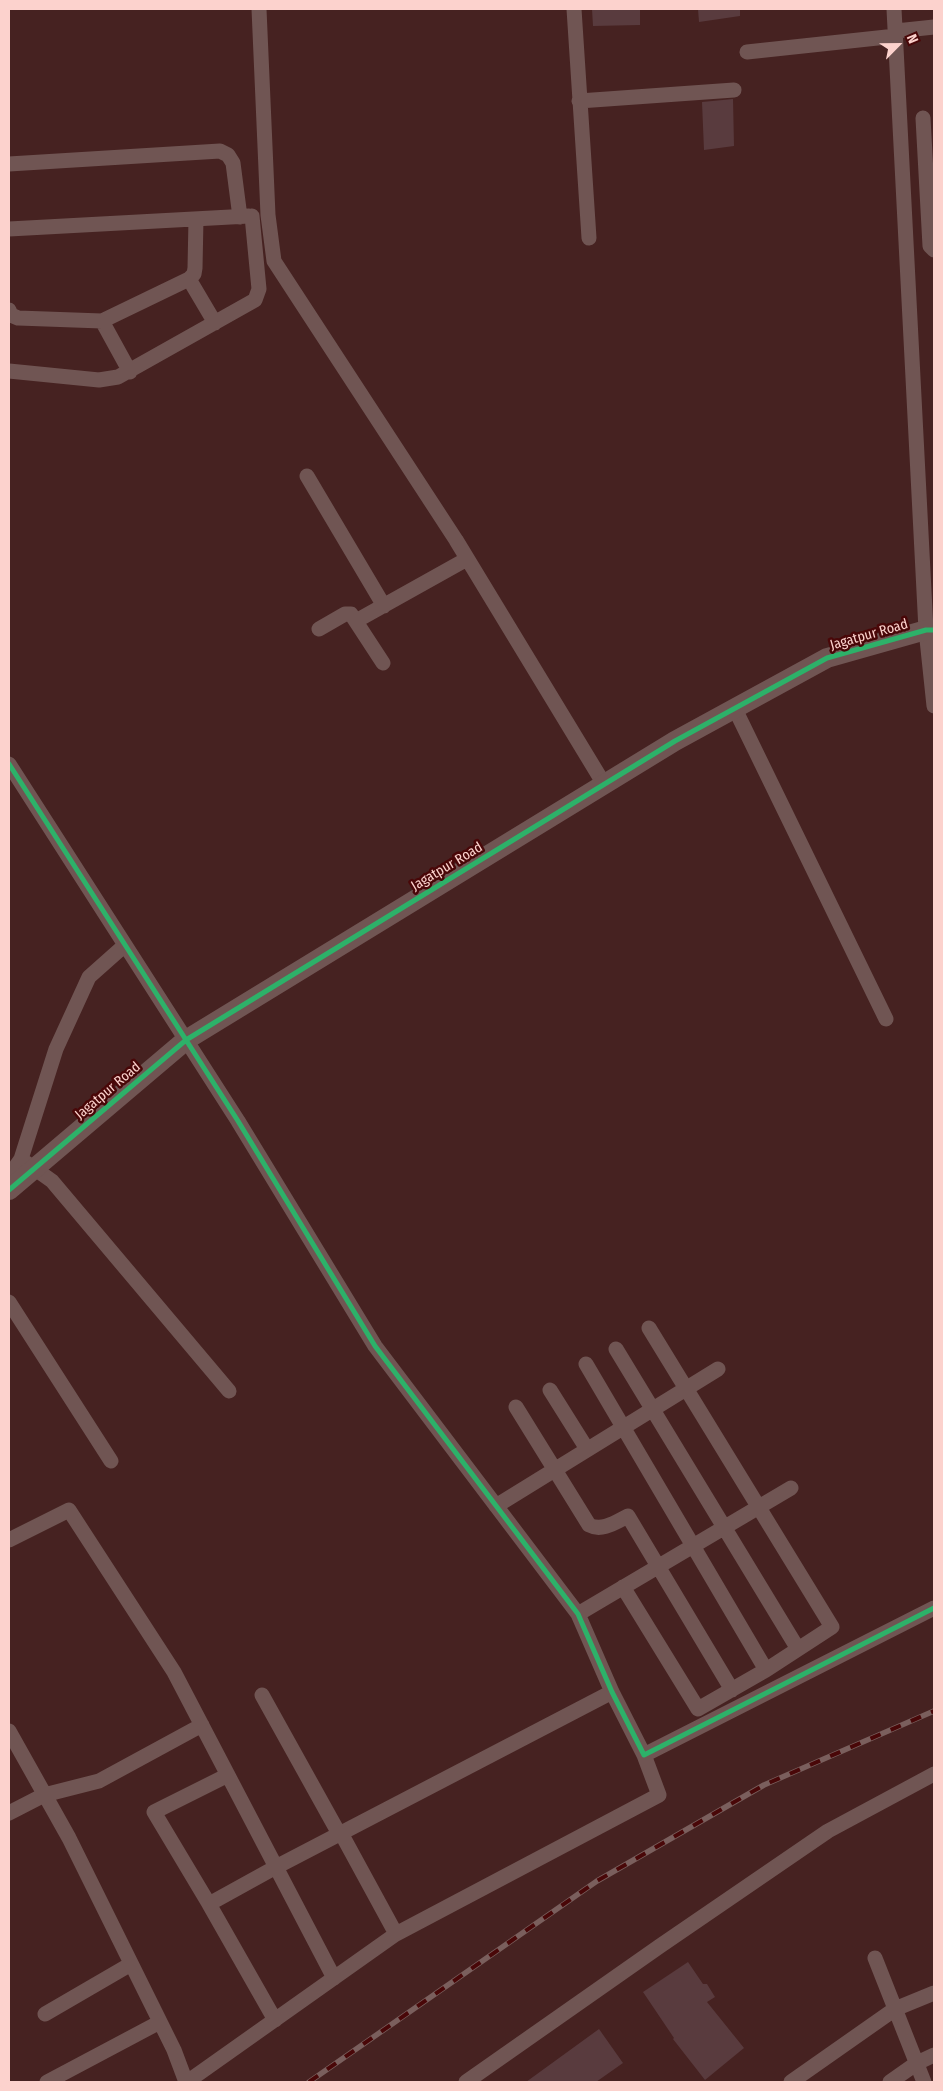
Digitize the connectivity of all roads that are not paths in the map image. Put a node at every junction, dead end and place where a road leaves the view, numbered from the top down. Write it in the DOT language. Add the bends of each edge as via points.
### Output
graph roads {
  1 [pos="259,9"];
  2 [pos="574,9"];
  3 [pos="894,9"];
  4 [pos="934,27"];
  5 [pos="896,34"];
  6 [pos="747,52"];
  7 [pos="734,90"];
  8 [pos="579,101"];
  9 [pos="923,118"];
  10 [pos="9,164"];
  11 [pos="931,179"];
  12 [pos="904,182"];
  13 [pos="268,215"];
  14 [pos="246,217"];
  15 [pos="196,219"];
  16 [pos="9,229"];
  17 [pos="589,238"];
  18 [pos="934,250"];
  19 [pos="189,280"];
  20 [pos="9,310"];
  21 [pos="102,321"];
  22 [pos="215,323"];
  23 [pos="9,371"];
  24 [pos="130,372"];
  25 [pos="307,476"];
  26 [pos="468,559"];
  27 [pos="929,574"];
  28 [pos="384,606"];
  29 [pos="356,621"];
  30 [pos="319,629"];
  31 [pos="930,630"];
  32 [pos="383,664"];
  33 [pos="934,706"];
  34 [pos="735,709"];
  35 [pos="9,764"];
  36 [pos="604,784"];
  37 [pos="125,945"];
  38 [pos="886,1019"];
  39 [pos="186,1040"];
  40 [pos="27,1163"];
  41 [pos="9,1176"];
  42 [pos="9,1190"];
  43 [pos="9,1302"];
  44 [pos="648,1328"];
  45 [pos="616,1349"];
  46 [pos="586,1364"];
  47 [pos="718,1369"];
  48 [pos="686,1388"];
  49 [pos="550,1390"];
  50 [pos="229,1391"];
  51 [pos="516,1407"];
  52 [pos="653,1409"];
  53 [pos="624,1427"];
  54 [pos="587,1449"];
  55 [pos="111,1461"];
  56 [pos="555,1471"];
  57 [pos="791,1488"];
  58 [pos="496,1506"];
  59 [pos="758,1508"];
  60 [pos="725,1527"];
  61 [pos="9,1540"];
  62 [pos="693,1546"];
  63 [pos="657,1567"];
  64 [pos="623,1587"];
  65 [pos="934,1608"];
  66 [pos="578,1614"];
  67 [pos="798,1649"];
  68 [pos="766,1670"];
  69 [pos="732,1690"];
  70 [pos="612,1692"];
  71 [pos="262,1695"];
  72 [pos="202,1725"];
  73 [pos="9,1731"];
  74 [pos="644,1756"];
  75 [pos="934,1774"];
  76 [pos="228,1775"];
  77 [pos="44,1794"];
  78 [pos="9,1813"];
  79 [pos="341,1833"];
  80 [pos="276,1867"];
  81 [pos="209,1904"];
  82 [pos="396,1934"];
  83 [pos="875,1958"];
  84 [pos="131,1964"];
  85 [pos="334,1978"];
  86 [pos="934,1994"];
  87 [pos="895,2009"];
  88 [pos="45,2014"];
  89 [pos="275,2020"];
  90 [pos="160,2022"];
  91 [pos="934,2056"];
  92 [pos="917,2063"];
  93 [pos="47,2082"];
  94 [pos="187,2082"];
  95 [pos="466,2082"];
  96 [pos="791,2082"];
  97 [pos="890,2082"];
  98 [pos="924,2082"];
  1 -- 13 [label="street"];
  2 -- 8 [label="street"];
  3 -- 5 [label="street"];
  4 -- 5 [label="street"];
  5 -- 6 [label="street"];
  5 -- 12 [label="street"];
  7 -- 8 [label="street"];
  8 -- 17 [label="street"];
  9 -- 11 [label="street"];
  10 -- 14 [label="street" via="220,152 228,155 233,163"];
  11 -- 12 [label="street"];
  11 -- 18 [label="street" via="930,246"];
  12 -- 27 [label="street"];
  13 -- 14 [label="street"];
  13 -- 26 [label="street" via="274,262"];
  14 -- 15 [label="street"];
  14 -- 22 [label="street" via="259,294 255,300"];
  15 -- 16 [label="street"];
  15 -- 19 [label="street" via="195,268"];
  19 -- 21 [label="street"];
  19 -- 22 [label="street"];
  20 -- 21 [label="street" via="18,318"];
  21 -- 24 [label="street"];
  22 -- 24 [label="street"];
  23 -- 24 [label="street" via="99,380"];
  25 -- 28 [label="street"];
  26 -- 28 [label="street"];
  26 -- 36 [label="street"];
  27 -- 31 [label="street"];
  28 -- 29 [label="street"];
  29 -- 30 [label="street" via="351,614 345,614"];
  29 -- 32 [label="street"];
  31 -- 33 [label="street"];
  31 -- 34 [label="street, Jagatpur Road" via="827,658"];
  34 -- 36 [label="street, Jagatpur Road"];
  34 -- 38 [label="street"];
  35 -- 37 [label="street"];
  36 -- 39 [label="street, Jagatpur Road"];
  37 -- 39 [label="street"];
  37 -- 40 [label="street, Jagatpur Road" via="89,977 56,1049"];
  39 -- 40 [label="street, Jagatpur Road"];
  39 -- 58 [label="street" via="375,1346"];
  40 -- 41 [label="street, Jagatpur Road"];
  40 -- 42 [label="street, Jagatpur Road"];
  40 -- 50 [label="street" via="52,1181"];
  43 -- 55 [label="street"];
  44 -- 48 [label="street"];
  45 -- 52 [label="street"];
  46 -- 53 [label="street"];
  47 -- 48 [label="street"];
  48 -- 52 [label="street"];
  48 -- 59 [label="street"];
  49 -- 54 [label="street"];
  51 -- 56 [label="street"];
  52 -- 53 [label="street"];
  52 -- 60 [label="street"];
  53 -- 54 [label="street"];
  53 -- 62 [label="street"];
  54 -- 56 [label="street"];
  56 -- 58 [label="street"];
  56 -- 63 [label="street" via="589,1525 595,1529 628,1516"];
  57 -- 59 [label="street"];
  58 -- 66 [label="street"];
  59 -- 60 [label="street"];
  59 -- 67 [label="street" via="832,1628"];
  60 -- 62 [label="street"];
  60 -- 67 [label="street"];
  61 -- 72 [label="street" via="69,1510 174,1672"];
  62 -- 63 [label="street"];
  62 -- 68 [label="street"];
  63 -- 64 [label="street"];
  63 -- 69 [label="street"];
  64 -- 66 [label="street"];
  64 -- 69 [label="street" via="698,1709"];
  65 -- 74 [label="street"];
  66 -- 70 [label="street"];
  67 -- 68 [label="street"];
  68 -- 69 [label="street"];
  70 -- 74 [label="street"];
  70 -- 79 [label="street"];
  71 -- 79 [label="street"];
  72 -- 76 [label="street"];
  72 -- 77 [label="street" via="100,1781"];
  73 -- 77 [label="street"];
  74 -- 82 [label="street" via="659,1795"];
  75 -- 95 [label="street" via="828,1832"];
  76 -- 80 [label="street"];
  76 -- 81 [label="street" via="154,1812"];
  77 -- 78 [label="street"];
  77 -- 84 [label="street"];
  79 -- 80 [label="street"];
  79 -- 82 [label="street"];
  80 -- 81 [label="street"];
  80 -- 85 [label="street"];
  81 -- 89 [label="street"];
  82 -- 85 [label="street"];
  83 -- 87 [label="street"];
  84 -- 88 [label="street"];
  84 -- 90 [label="street"];
  85 -- 89 [label="street"];
  86 -- 87 [label="street"];
  87 -- 92 [label="street"];
  87 -- 96 [label="street"];
  89 -- 94 [label="street"];
  90 -- 93 [label="street"];
  90 -- 94 [label="street"];
  91 -- 92 [label="street"];
  92 -- 97 [label="street"];
  92 -- 98 [label="street"];
}
